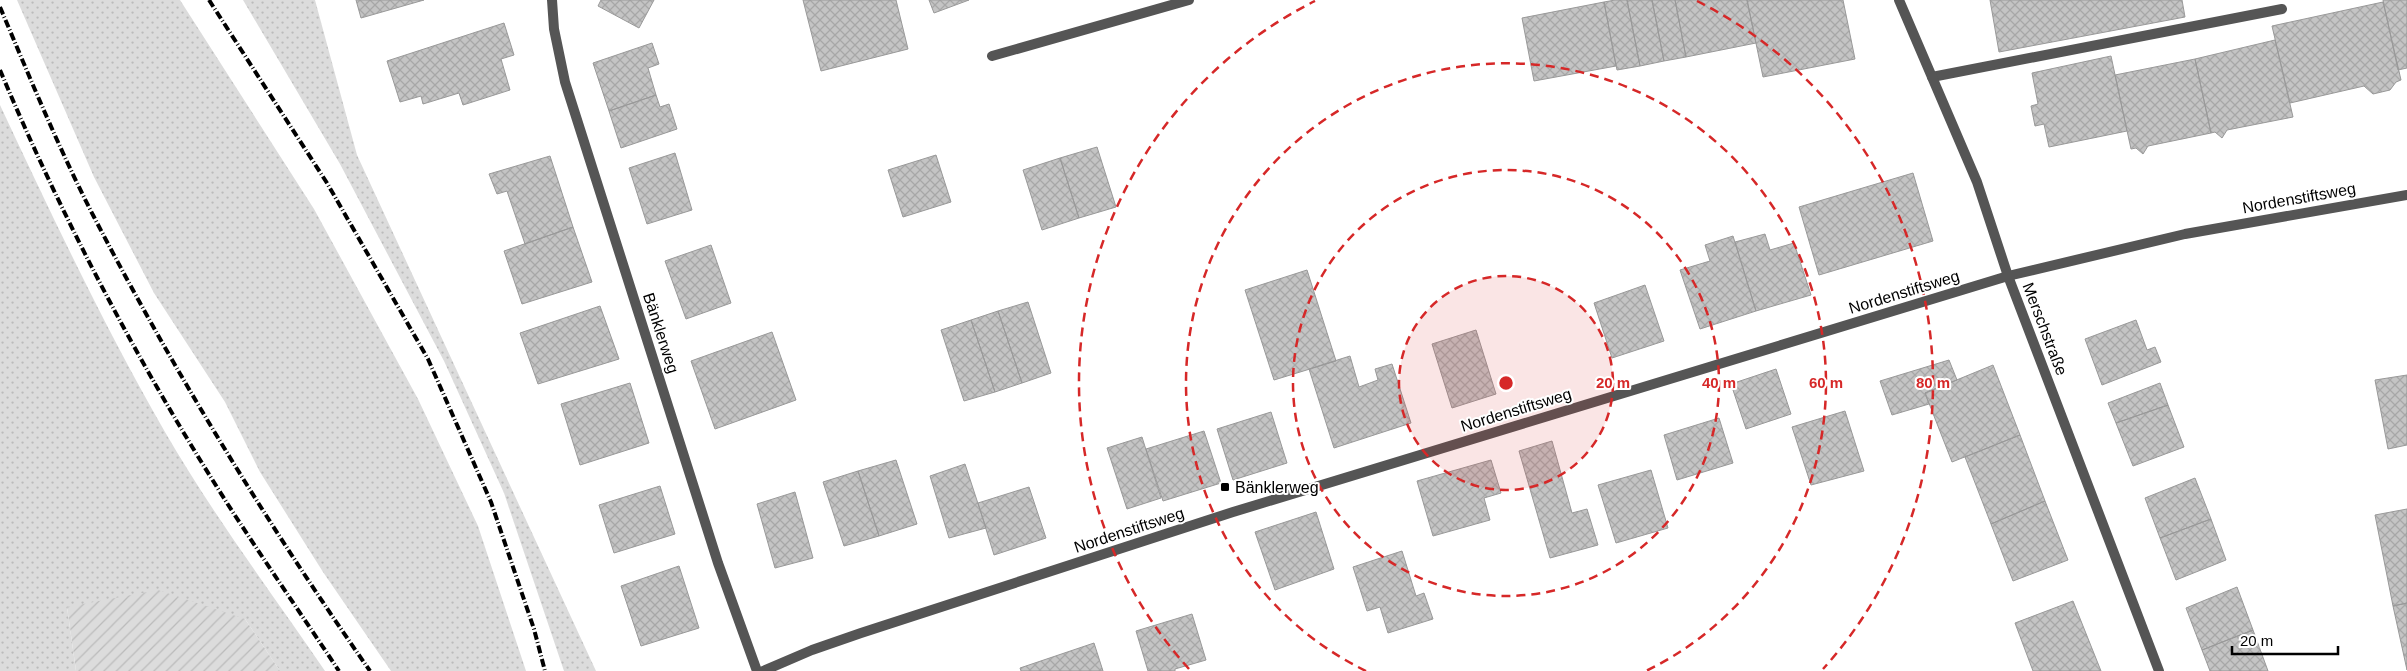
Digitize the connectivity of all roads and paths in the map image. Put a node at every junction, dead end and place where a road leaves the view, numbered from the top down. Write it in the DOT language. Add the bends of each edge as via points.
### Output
graph roads {
  1 [pos="552,0"];
  2 [pos="1189,0"];
  3 [pos="1899,0"];
  4 [pos="2282,9"];
  5 [pos="992,56"];
  6 [pos="1932,77"];
  7 [pos="2407,196"];
  8 [pos="2008,276"];
  9 [pos="757,671"];
  10 [pos="763,671"];
  11 [pos="2159,671"];
  1 -- 9 [label="street, Bänklerweg" via="554,29 565,82 718,563"];
  2 -- 5 [label="street"];
  3 -- 6 [label="street, Merschstraße"];
  4 -- 6 [label="street"];
  6 -- 8 [label="street, Merschstraße" via="1977,182"];
  7 -- 8 [label="street, Nordenstiftsweg" via="2185,234"];
  8 -- 10 [label="street, Nordenstiftsweg" via="1233,512 861,633"];
  8 -- 11 [label="street, Merschstraße"];
}
